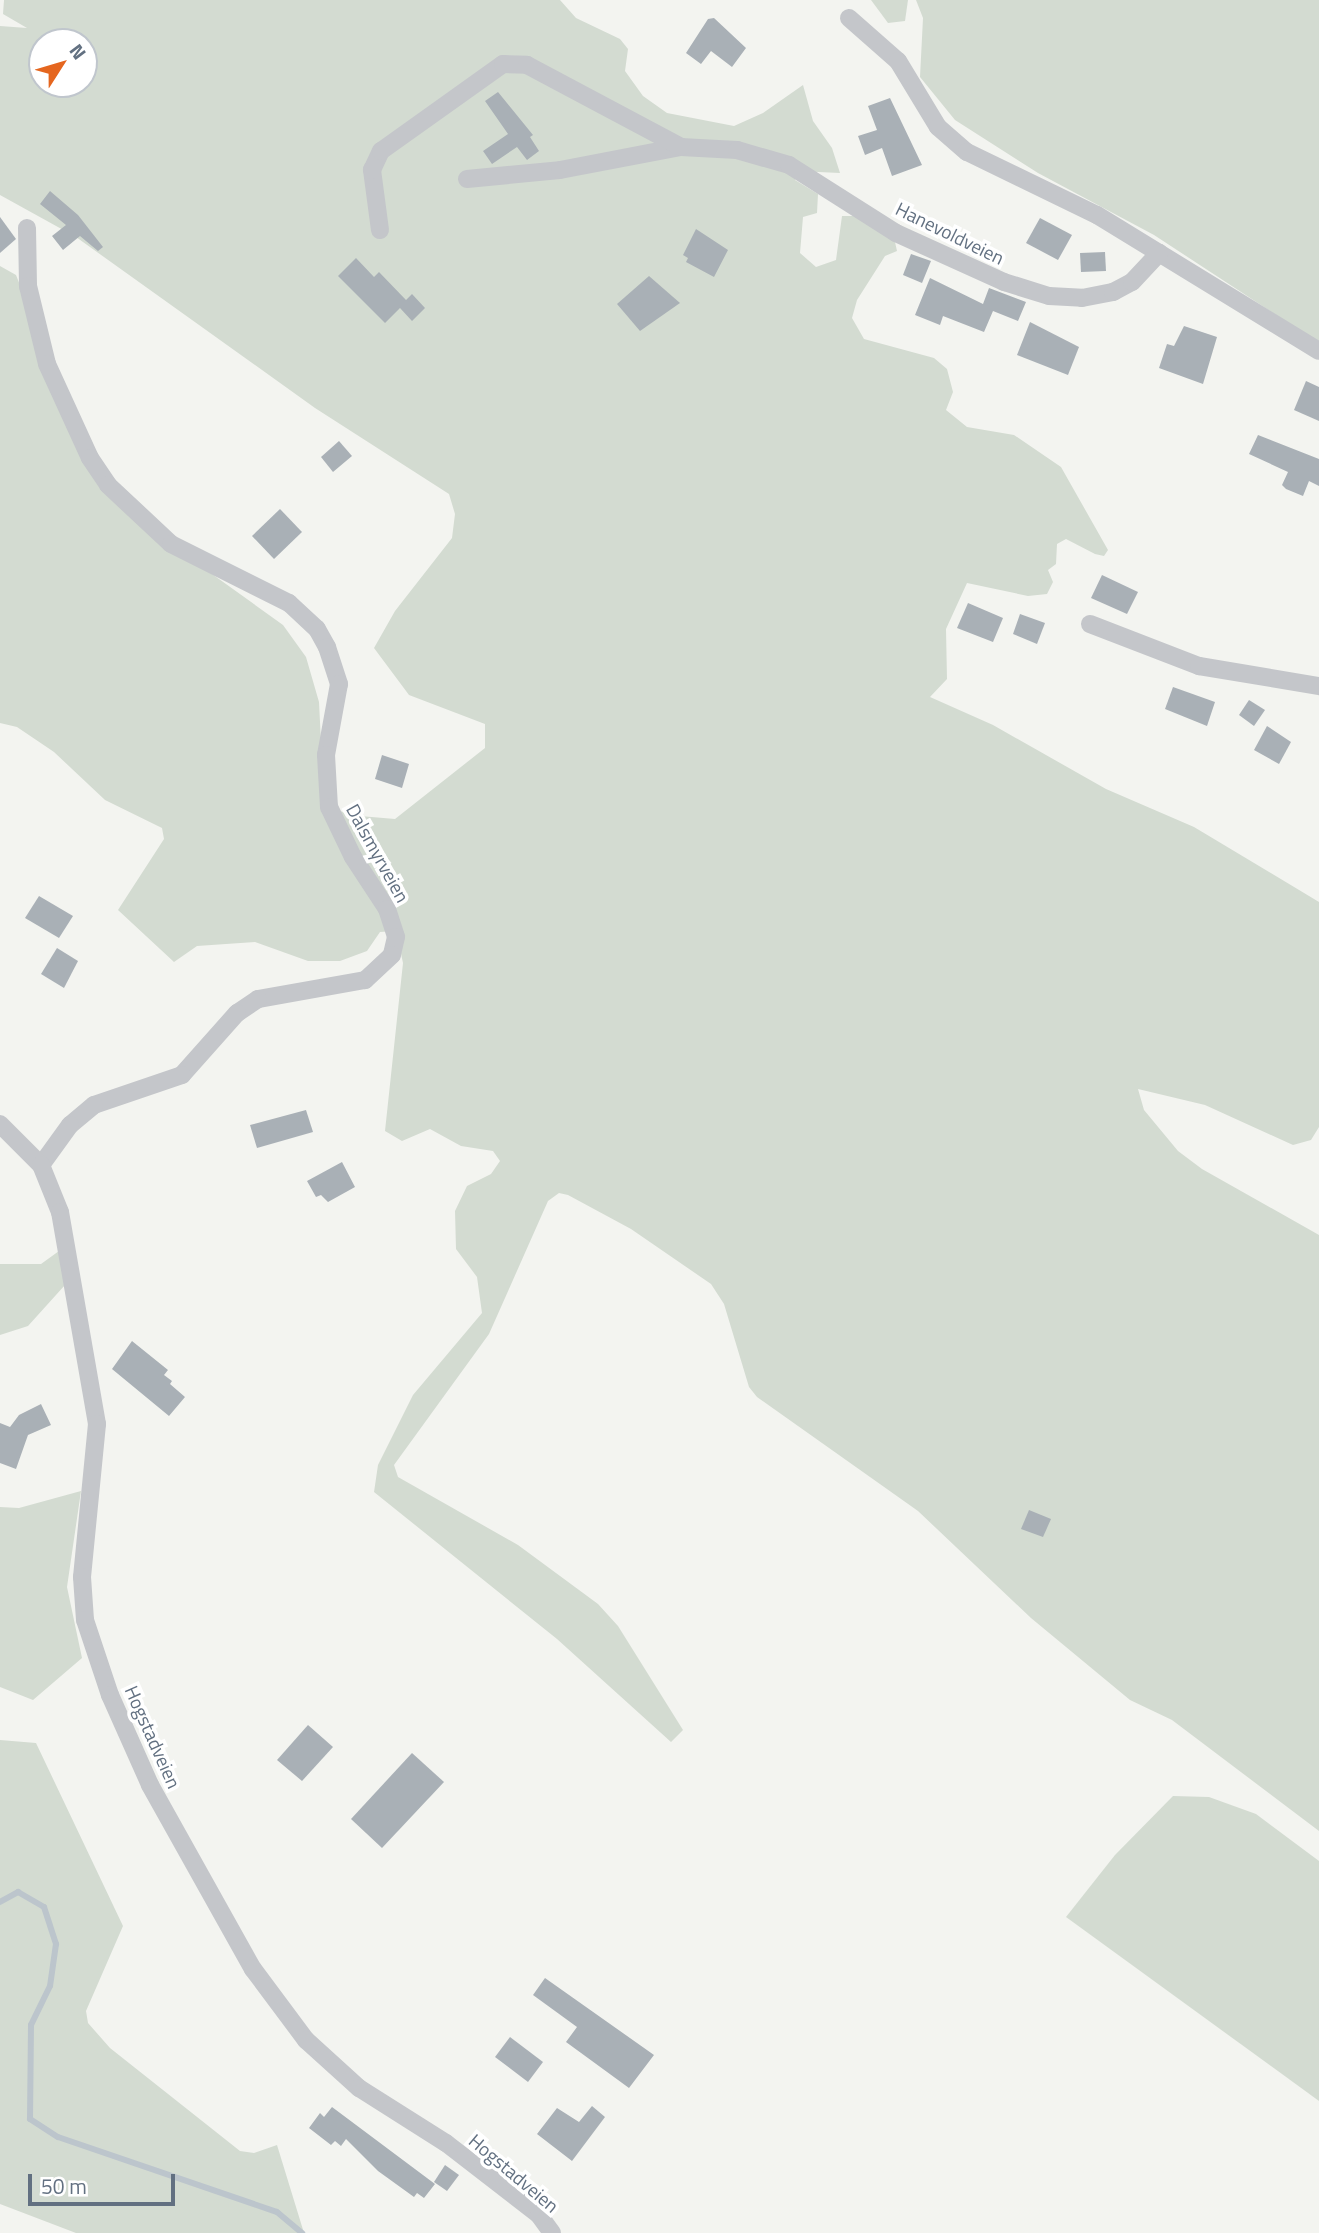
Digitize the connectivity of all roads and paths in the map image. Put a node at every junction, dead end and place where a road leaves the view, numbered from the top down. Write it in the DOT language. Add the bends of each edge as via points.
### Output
graph roads {
  1 [pos="849,18"];
  2 [pos="681,148"];
  3 [pos="467,179"];
  4 [pos="27,228"];
  5 [pos="380,230"];
  6 [pos="1159,253"];
  7 [pos="1319,351"];
  8 [pos="1090,624"];
  9 [pos="1319,685"];
  10 [pos="0,1124"];
  11 [pos="41,1165"];
  12 [pos="552,2233"];
  1 -- 6 [label="street" via="898,61 938,127 967,152 1097,215"];
  2 -- 3 [label="street, Hanevoldveien" via="560,170"];
  2 -- 5 [label="street, Hanevoldveien" via="527,65 503,64 381,151 372,170"];
  2 -- 6 [label="street, Hanevoldveien" via="737,150 789,165 896,233 1004,282 1049,296 1082,298 1112,292 1132,282"];
  4 -- 11 [label="street, Dalsmyrveien" via="28,286 47,364 90,458 108,485 171,544 289,603 317,629 327,647 339,684 326,755 329,807 353,857 387,909 396,937 392,955 365,980 258,999 237,1013 182,1075 94,1105 70,1125"];
  6 -- 7 [label="street"];
  8 -- 9 [label="street" via="1199,666"];
  10 -- 11 [label="street, Hogstadveien"];
  11 -- 12 [label="street, Hogstadveien" via="60,1212 97,1424 82,1577 85,1620 110,1695 150,1785 253,1969 306,2040 359,2088 446,2143 518,2199"];
}
